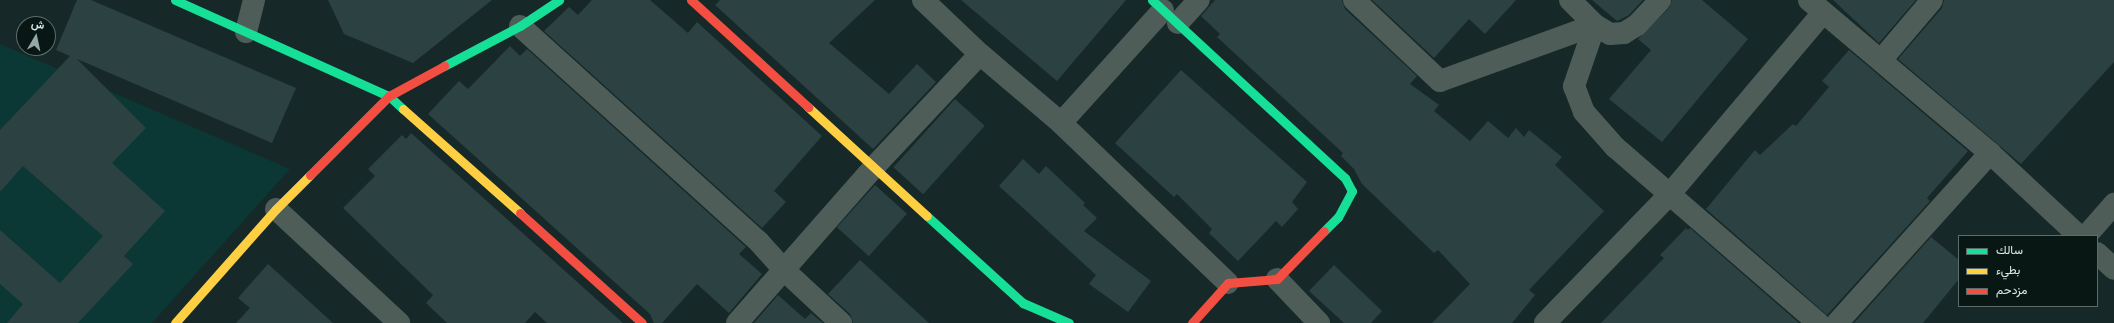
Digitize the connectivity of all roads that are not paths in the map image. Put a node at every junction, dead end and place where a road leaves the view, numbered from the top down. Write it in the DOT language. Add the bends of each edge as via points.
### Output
graph roads {
  1 [pos="175,0"];
  2 [pos="254,0"];
  3 [pos="559,0"];
  4 [pos="691,0"];
  5 [pos="923,0"];
  6 [pos="1199,0"];
  7 [pos="1354,0"];
  8 [pos="1570,0"];
  9 [pos="1660,0"];
  10 [pos="1932,0"];
  11 [pos="1816,7"];
  12 [pos="1164,11"];
  13 [pos="1595,25"];
  14 [pos="520,26"];
  15 [pos="246,32"];
  16 [pos="980,54"];
  17 [pos="1882,60"];
  18 [pos="389,96"];
  19 [pos="1061,123"];
  20 [pos="1990,153"];
  21 [pos="873,168"];
  22 [pos="1669,195"];
  23 [pos="2114,204"];
  24 [pos="276,209"];
  25 [pos="2078,235"];
  26 [pos="2087,235"];
  27 [pos="2098,254"];
  28 [pos="2114,269"];
  29 [pos="784,270"];
  30 [pos="1277,279"];
  31 [pos="1228,283"];
  32 [pos="181,321"];
  33 [pos="400,323"];
  34 [pos="642,323"];
  35 [pos="737,323"];
  36 [pos="841,323"];
  37 [pos="1070,323"];
  38 [pos="1192,323"];
  39 [pos="1319,323"];
  40 [pos="1545,323"];
  41 [pos="1818,323"];
  42 [pos="1837,323"];
  1 -- 15 [label="street"];
  2 -- 15 [label="street"];
  3 -- 14 [label="street"];
  4 -- 21 [label="street"];
  5 -- 16 [label="street"];
  6 -- 12 [label="street"];
  7 -- 13 [label="street" via="1440,81"];
  8 -- 13 [label="street"];
  9 -- 13 [label="street" via="1637,25 1624,33 1610,34"];
  10 -- 17 [label="street"];
  11 -- 17 [label="street"];
  11 -- 22 [label="street"];
  12 -- 19 [label="street"];
  12 -- 30 [label="street" via="1345,178 1352,192 1338,217"];
  13 -- 22 [label="street" via="1574,86 1584,112 1615,148"];
  14 -- 18 [label="street"];
  14 -- 29 [label="street" via="759,242"];
  15 -- 18 [label="street"];
  16 -- 19 [label="street"];
  16 -- 21 [label="street"];
  17 -- 20 [label="street"];
  18 -- 24 [label="street"];
  18 -- 34 [label="street"];
  19 -- 31 [label="street"];
  20 -- 25 [label="street"];
  20 -- 42 [label="street"];
  21 -- 29 [label="street"];
  21 -- 37 [label="street" via="1023,303"];
  22 -- 40 [label="street"];
  22 -- 41 [label="street"];
  23 -- 26 [label="street"];
  24 -- 32 [label="street"];
  24 -- 33 [label="street"];
  27 -- 28 [label="street"];
  29 -- 35 [label="street"];
  29 -- 36 [label="street"];
  30 -- 31 [label="street"];
  30 -- 39 [label="street"];
  31 -- 38 [label="street"];
}
